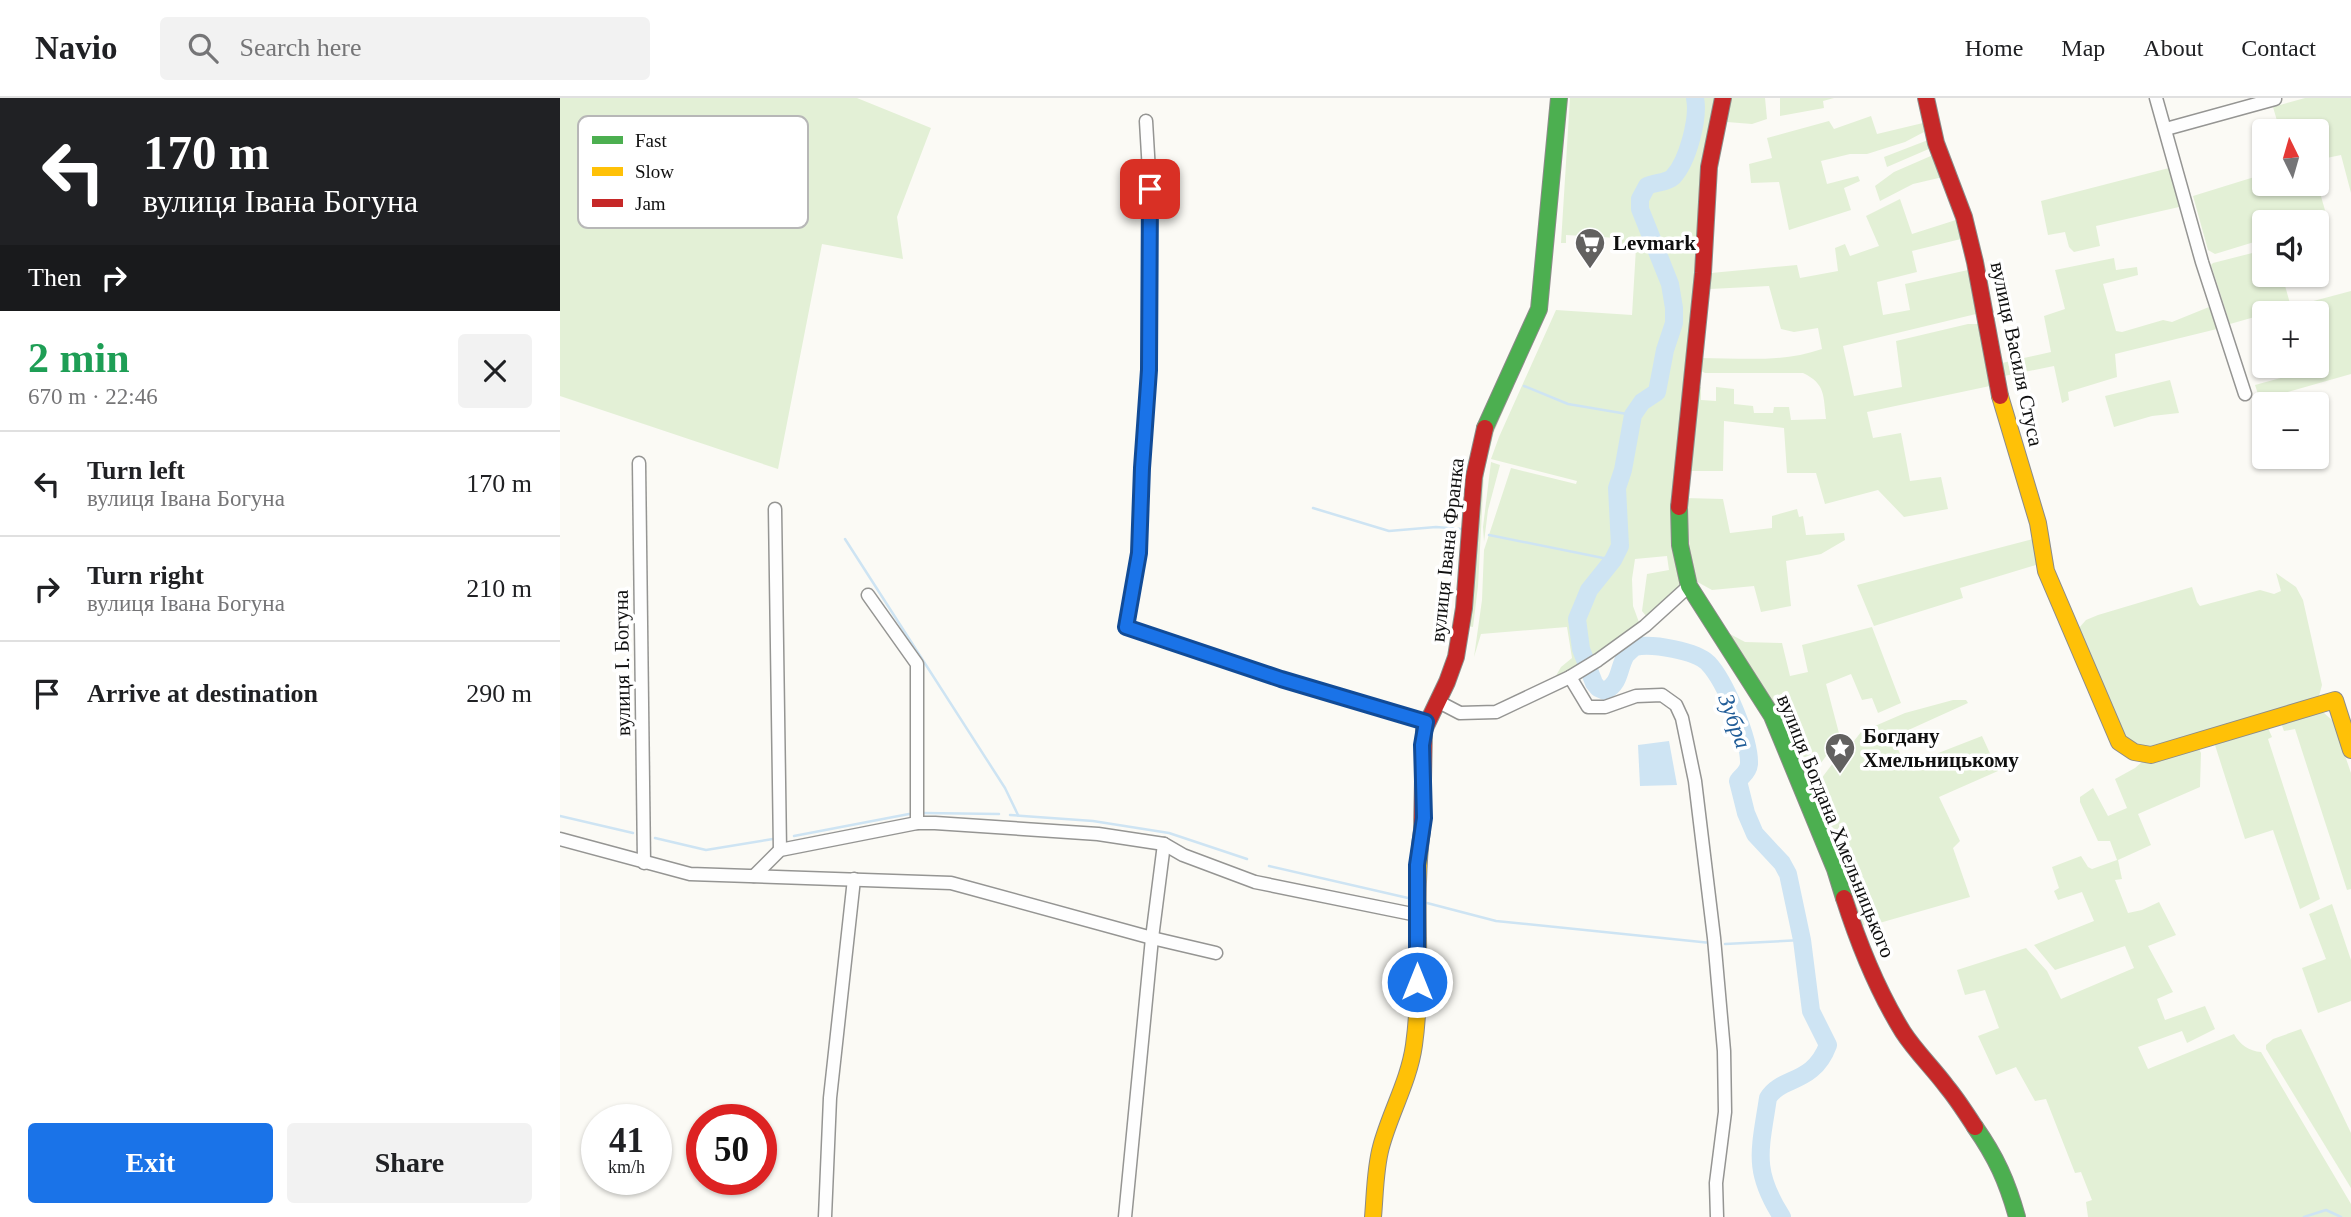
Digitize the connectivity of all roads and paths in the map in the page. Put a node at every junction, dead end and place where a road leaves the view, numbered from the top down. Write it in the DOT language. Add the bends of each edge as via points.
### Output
graph roads {
  1 [pos="1559,98"];
  2 [pos="1723,98"];
  3 [pos="1926,98"];
  4 [pos="2157,98"];
  5 [pos="2275,99"];
  6 [pos="1146,121"];
  7 [pos="2166,129"];
  8 [pos="2245,394"];
  9 [pos="639,463"];
  10 [pos="775,509"];
  11 [pos="1689,586"];
  12 [pos="868,595"];
  13 [pos="1575,674"];
  14 [pos="1437,701"];
  15 [pos="1426,722"];
  16 [pos="2351,751"];
  17 [pos="917,823"];
  18 [pos="560,839"];
  19 [pos="1164,844"];
  20 [pos="780,850"];
  21 [pos="644,863"];
  22 [pos="754,876"];
  23 [pos="854,879"];
  24 [pos="1417,915"];
  25 [pos="1152,938"];
  26 [pos="1216,953"];
  27 [pos="825,1217"];
  28 [pos="1125,1217"];
  29 [pos="1373,1217"];
  30 [pos="1717,1217"];
  31 [pos="2017,1217"];
  1 -- 14 [label="street, вулиця Івана Франка" via="1539,309 1490,415 1477,457 1461,629 1453,668"];
  2 -- 11 [label="street, вулиця Богдана Хмельницького" via="1709,167 1703,274 1679,504 1680,548"];
  3 -- 16 [label="street, вулиця Василя Стуса" via="1936,142 1964,217 2001,399 2038,523 2046,571 2119,742 2128,751 2151,755 2334,700"];
  4 -- 7 [label="street"];
  5 -- 7 [label="street"];
  6 -- 15 [label="street" via="1149,370 1139,553 1126,627"];
  7 -- 8 [label="street"];
  9 -- 21 [label="street, вулиця І. Богуна"];
  10 -- 20 [label="street"];
  11 -- 13 [label="street"];
  11 -- 31 [label="street, вулиця Богдана Хмельницького" via="1772,716 1882,996 1903,1033 1995,1155"];
  12 -- 17 [label="street" via="917,664"];
  13 -- 14 [label="street" via="1496,712 1460,713"];
  13 -- 30 [label="street" via="1588,707 1605,708 1636,696 1662,695 1676,705 1682,718 1695,781 1725,1074"];
  14 -- 15 [label="street, вулиця Івана Франка"];
  15 -- 24 [label="street, вулиця Івана Франка"];
  17 -- 19 [label="street" via="1098,834"];
  17 -- 20 [label="street"];
  18 -- 21 [label="street"];
  19 -- 24 [label="street" via="1255,882"];
  19 -- 25 [label="street"];
  20 -- 22 [label="street"];
  21 -- 22 [label="street" via="690,874"];
  22 -- 23 [label="street"];
  23 -- 25 [label="street" via="951,883"];
  23 -- 27 [label="street" via="830,1098"];
  24 -- 29 [label="street, вулиця Івана Франка" via="1414,1045 1380,1149"];
  25 -- 26 [label="street"];
  25 -- 28 [label="street"];
}
